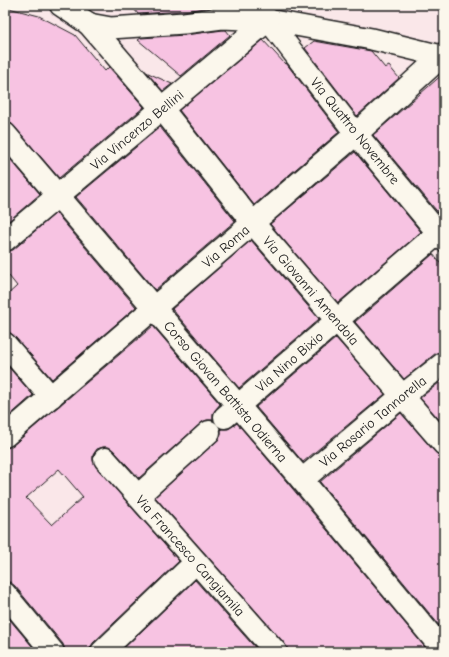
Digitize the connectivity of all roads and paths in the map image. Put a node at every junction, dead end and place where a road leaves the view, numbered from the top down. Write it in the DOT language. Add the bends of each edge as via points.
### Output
graph roads {
  1 [pos="61,5"];
  2 [pos="262,13"];
  3 [pos="89,24"];
  4 [pos="443,55"];
  5 [pos="162,110"];
  6 [pos="5,134"];
  7 [pos="356,134"];
  8 [pos="59,196"];
  9 [pos="252,222"];
  10 [pos="442,234"];
  11 [pos="5,240"];
  12 [pos="154,308"];
  13 [pos="338,321"];
  14 [pos="5,344"];
  15 [pos="444,363"];
  16 [pos="402,396"];
  17 [pos="51,397"];
  18 [pos="231,411"];
  19 [pos="209,432"];
  20 [pos="5,436"];
  21 [pos="444,444"];
  22 [pos="105,459"];
  23 [pos="302,480"];
  24 [pos="138,496"];
  25 [pos="196,562"];
  26 [pos="5,594"];
  27 [pos="444,651"];
  28 [pos="53,652"];
  29 [pos="102,652"];
  30 [pos="276,652"];
  1 -- 3 [label="street, Via Giovanni Amendola"];
  2 -- 3 [label="street" via="184,23 111,28"];
  2 -- 4 [label="street"];
  2 -- 5 [label="street, Via Vincenzo Bellini"];
  2 -- 7 [label="street, Via Quattro Novembre"];
  3 -- 5 [label="street, Via Giovanni Amendola"];
  4 -- 7 [label="street, Via Roma"];
  5 -- 8 [label="street, Via Vincenzo Bellini"];
  5 -- 9 [label="street, Via Giovanni Amendola"];
  6 -- 8 [label="street, Corso Giovan Battista Odierna"];
  7 -- 9 [label="street, Via Roma"];
  7 -- 10 [label="street, Via Quattro Novembre"];
  8 -- 11 [label="street, Via Vincenzo Bellini"];
  8 -- 12 [label="street, Corso Giovan Battista Odierna"];
  9 -- 12 [label="street, Via Roma"];
  9 -- 13 [label="street, Via Giovanni Amendola"];
  10 -- 13 [label="street, Via Nino Bixio"];
  12 -- 17 [label="street, Via Roma"];
  12 -- 18 [label="street, Corso Giovan Battista Odierna"];
  13 -- 16 [label="street, Via Giovanni Amendola"];
  13 -- 18 [label="street, Via Nino Bixio"];
  14 -- 17 [label="street"];
  15 -- 16 [label="street, Via Rosario Tannorella"];
  16 -- 21 [label="street, Via Giovanni Amendola"];
  16 -- 23 [label="street, Via Rosario Tannorella"];
  17 -- 20 [label="street, Via Roma"];
  18 -- 23 [label="street, Corso Giovan Battista Odierna"];
  19 -- 24 [label="street"];
  22 -- 24 [label="street, Via Francesco Cangiamila"];
  23 -- 27 [label="street, Corso Giovan Battista Odierna"];
  24 -- 25 [label="street, Via Francesco Cangiamila"];
  25 -- 29 [label="street"];
  25 -- 30 [label="street, Via Francesco Cangiamila"];
  26 -- 28 [label="street"];
}
